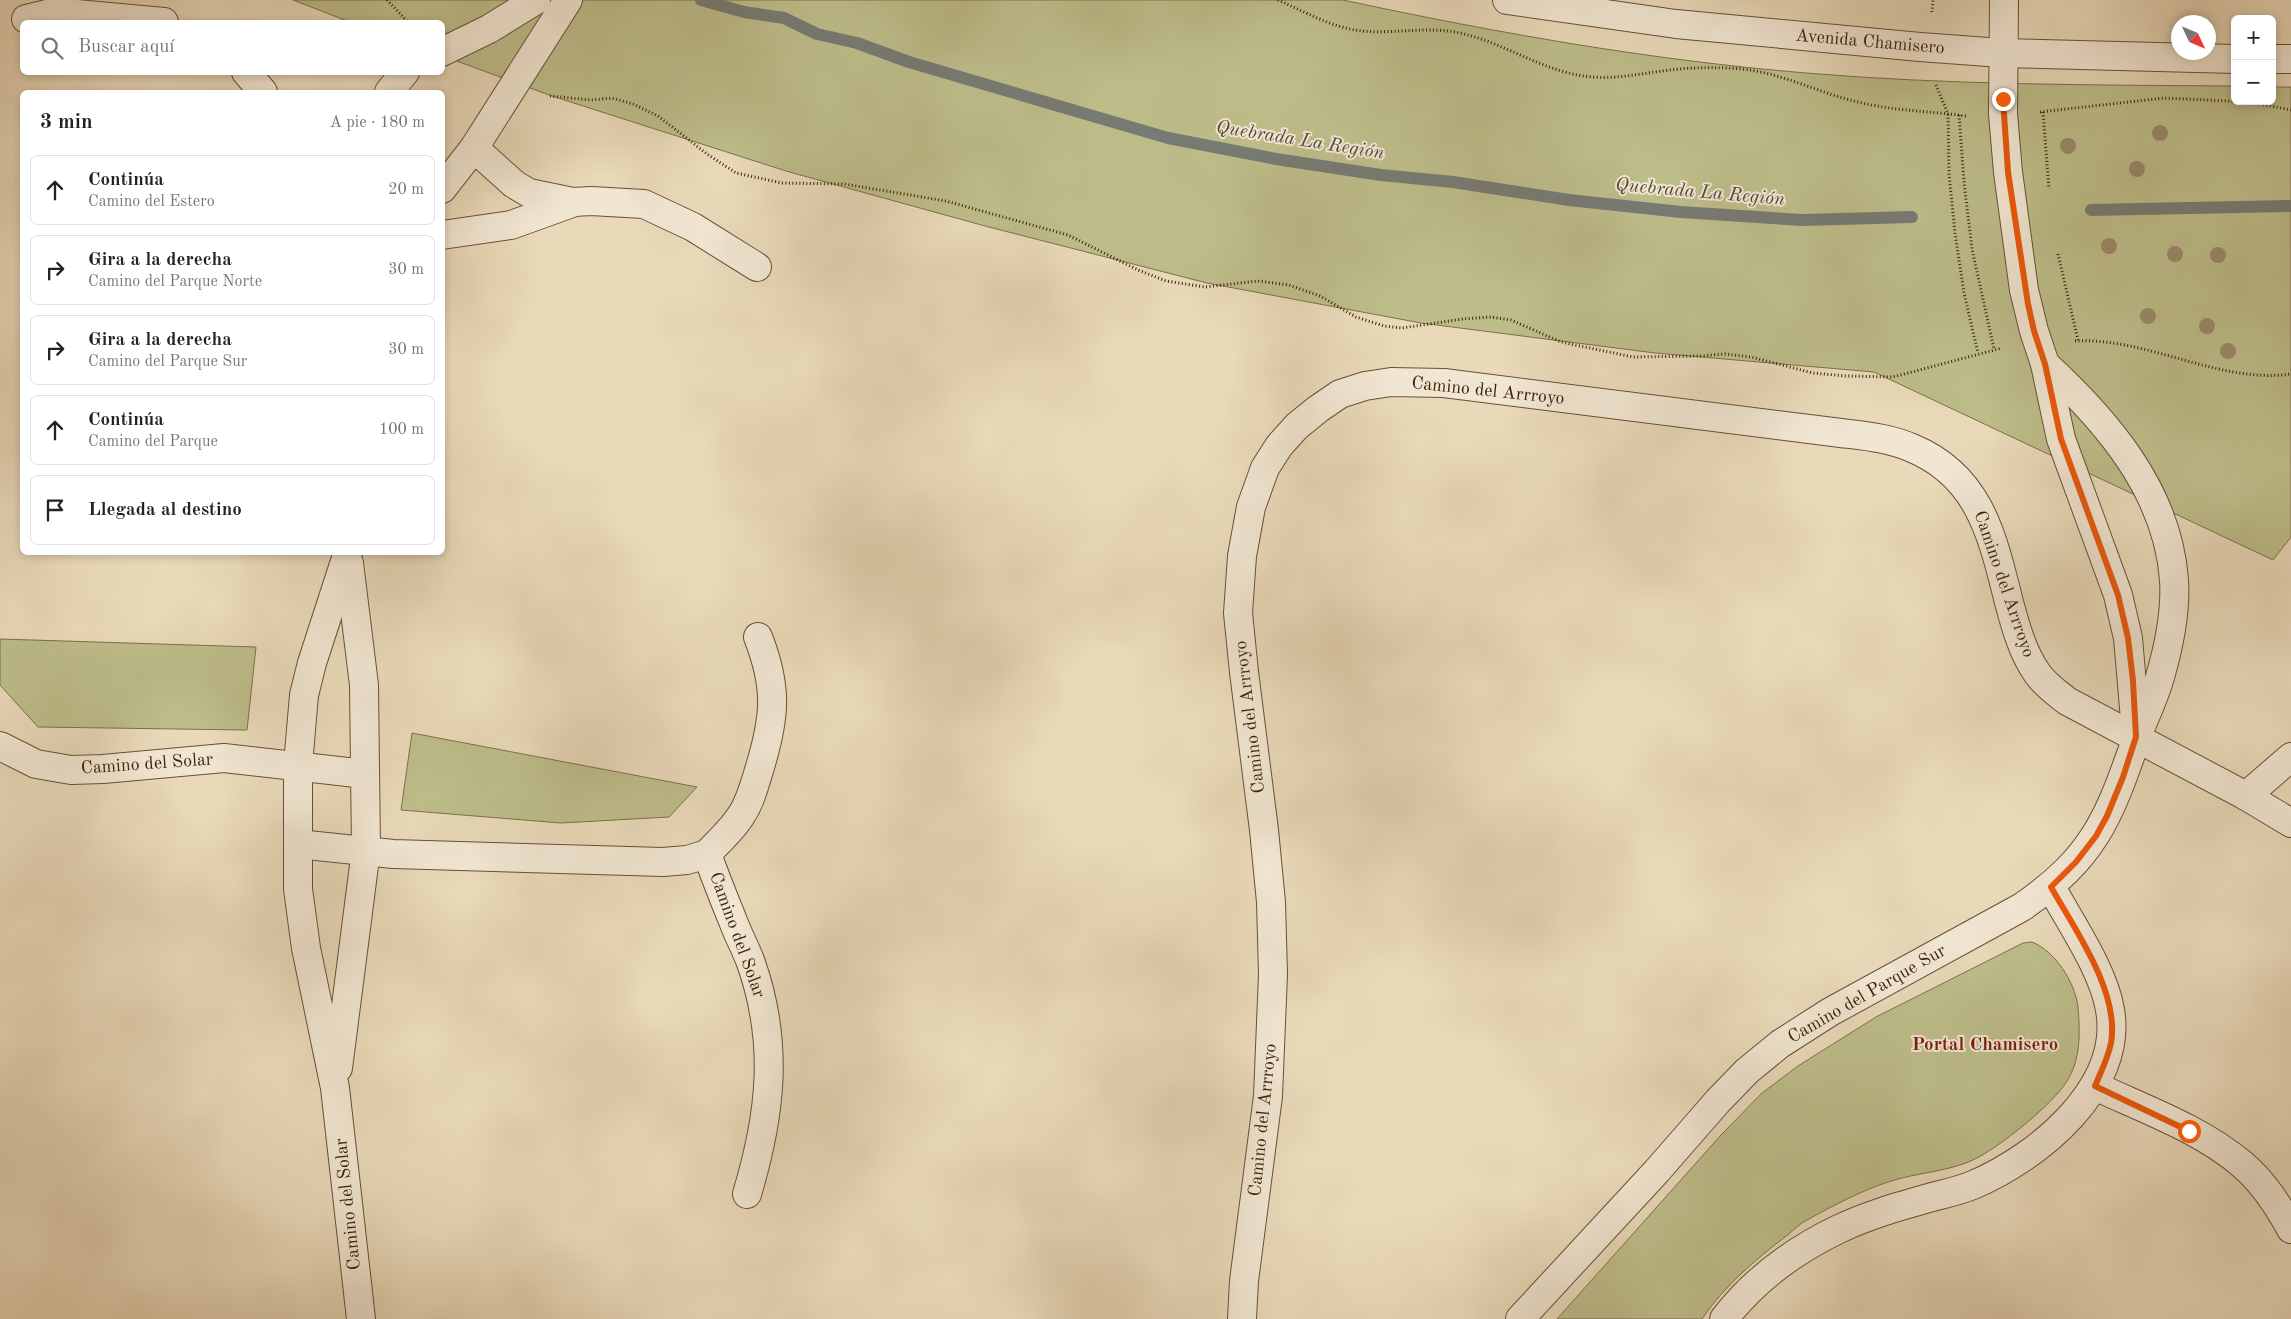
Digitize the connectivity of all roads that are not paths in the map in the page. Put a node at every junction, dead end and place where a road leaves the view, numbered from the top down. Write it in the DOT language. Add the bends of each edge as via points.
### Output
graph roads {
  1 [pos="536,0"];
  2 [pos="568,0"];
  3 [pos="1507,0"];
  4 [pos="2004,0"];
  5 [pos="26,18"];
  6 [pos="142,20"];
  7 [pos="445,51"];
  8 [pos="2002,53"];
  9 [pos="2231,59"];
  10 [pos="2276,59"];
  11 [pos="2291,59"];
  12 [pos="249,75"];
  13 [pos="403,75"];
  14 [pos="261,90"];
  15 [pos="391,90"];
  16 [pos="474,148"];
  17 [pos="445,186"];
  18 [pos="573,202"];
  19 [pos="445,235"];
  20 [pos="758,266"];
  21 [pos="2045,364"];
  22 [pos="348,555"];
  23 [pos="758,637"];
  24 [pos="2136,737"];
  25 [pos="0,746"];
  26 [pos="2291,757"];
  27 [pos="298,765"];
  28 [pos="366,774"];
  29 [pos="2246,796"];
  30 [pos="2291,823"];
  31 [pos="298,844"];
  32 [pos="366,850"];
  33 [pos="707,854"];
  34 [pos="2051,887"];
  35 [pos="2095,1086"];
  36 [pos="336,1088"];
  37 [pos="747,1194"];
  38 [pos="2291,1229"];
  39 [pos="361,1319"];
  40 [pos="1242,1319"];
  41 [pos="1520,1319"];
  42 [pos="1724,1319"];
  1 -- 7 [label="street" via="489,29"];
  2 -- 16 [label="street"];
  3 -- 8 [label="street, Avenida Chamisero" via="1676,24"];
  4 -- 8 [label="street"];
  5 -- 6 [label="street" via="55,12"];
  8 -- 9 [label="street, Avenida Chamisero"];
  8 -- 21 [label="street" via="2008,172 2024,290"];
  10 -- 11 [label="street"];
  12 -- 14 [label="street"];
  13 -- 15 [label="street"];
  16 -- 17 [label="street"];
  16 -- 18 [label="street" via="522,189 539,196"];
  18 -- 19 [label="street" via="511,225"];
  18 -- 20 [label="street" via="644,204 693,227"];
  21 -- 24 [label="street" via="2061,439 2118,595 2129,647"];
  21 -- 24 [label="street, Camino del Parque Sur" via="2089,406 2108,430 2145,484 2167,535 2174,581 2168,642 2160,678"];
  22 -- 27 [label="street, Camino del Solar" via="304,696"];
  22 -- 28 [label="street, Camino del Solar" via="364,685"];
  23 -- 33 [label="street, Camino del Solar" via="768,661 772,686 770,732 751,797 734,826"];
  24 -- 29 [label="street, Camino del Arrroyo"];
  24 -- 34 [label="street, Camino del Parque Sur" via="2100,829 2084,853"];
  24 -- 40 [label="street, Camino del Arrroyo" via="2068,701 2036,673 2015,624 1991,533 1976,501 1937,461 1912,448 1885,439 1841,433 1417,381 1365,386 1340,394 1297,426 1265,468 1251,506 1242,556 1238,612 1265,839 1273,974 1268,1096"];
  25 -- 27 [label="street, Camino del Solar" via="36,764 71,770 104,770 224,758"];
  26 -- 29 [label="street"];
  27 -- 28 [label="street, Camino del Solar"];
  27 -- 31 [label="street, Camino del Solar"];
  28 -- 32 [label="street, Camino del Solar"];
  29 -- 30 [label="street, Camino del Arrroyo"];
  31 -- 32 [label="street, Camino del Solar"];
  31 -- 36 [label="street, Camino del Solar" via="301,916"];
  32 -- 33 [label="street, Camino del Solar" via="393,854 663,862 688,860"];
  32 -- 36 [label="street, Camino del Solar"];
  33 -- 37 [label="street, Camino del Solar" via="751,962 767,1032 769,1090 766,1120"];
  34 -- 35 [label="street" via="2092,961 2110,1007 2111,1042"];
  34 -- 41 [label="street, Camino del Parque Sur" via="2022,908 1830,1012 1780,1044 1718,1101"];
  35 -- 38 [label="street" via="2225,1152 2261,1184"];
  35 -- 42 [label="street" via="2078,1109 2019,1160 1972,1186 1871,1216 1812,1243 1755,1285"];
  36 -- 39 [label="street, Camino del Solar"];
}
